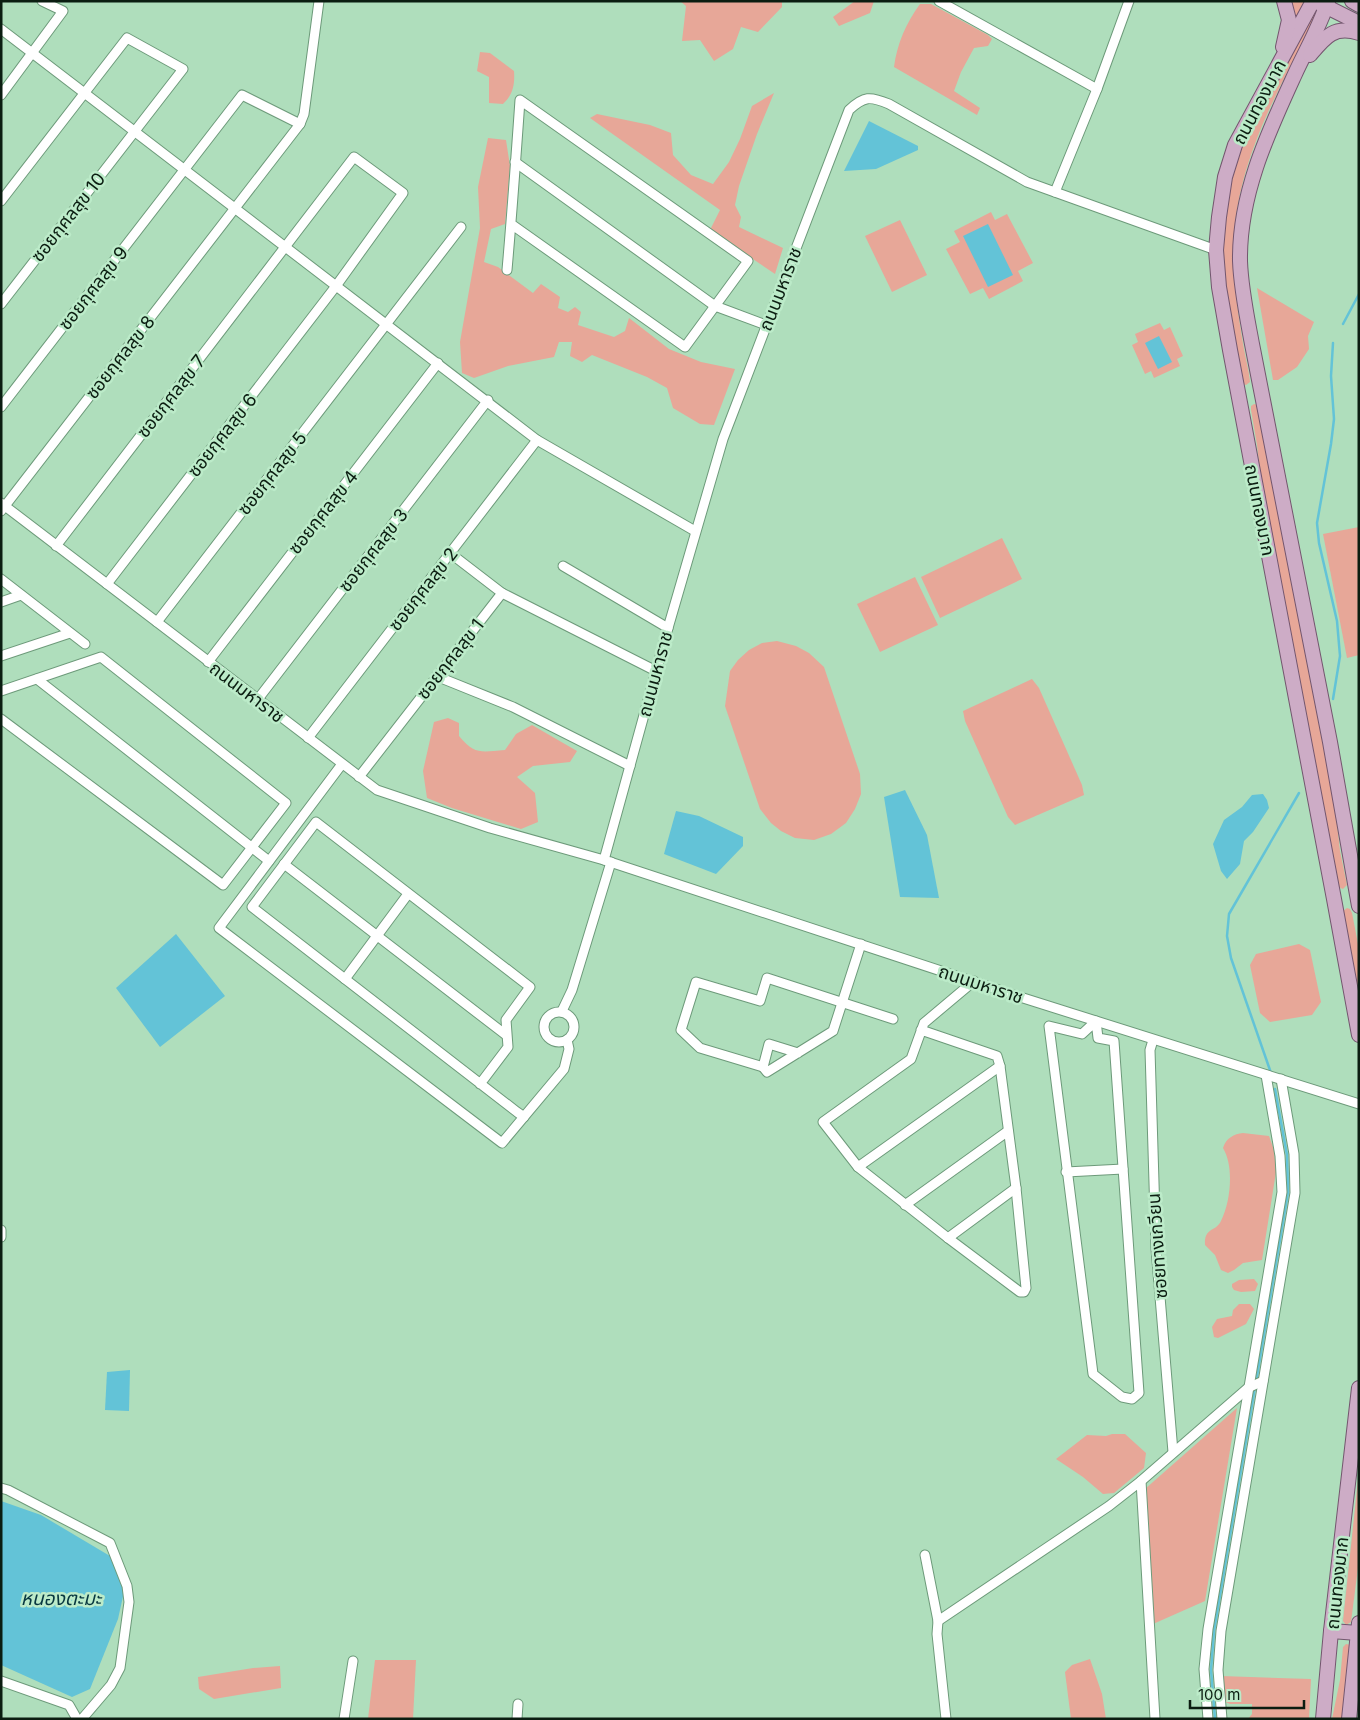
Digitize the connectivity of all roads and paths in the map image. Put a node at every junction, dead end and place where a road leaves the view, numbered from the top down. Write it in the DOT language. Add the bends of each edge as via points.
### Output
graph roads {
  1 [pos="42,1"];
  2 [pos="319,1"];
  3 [pos="938,1"];
  4 [pos="1129,1"];
  5 [pos="1284,1"];
  6 [pos="1352,1"];
  7 [pos="1321,2"];
  8 [pos="1359,5"];
  9 [pos="1359,24"];
  10 [pos="1,29"];
  11 [pos="1359,33"];
  12 [pos="33,53"];
  13 [pos="1280,62"];
  14 [pos="1296,73"];
  15 [pos="1097,89"];
  16 [pos="85,93"];
  17 [pos="1,95"];
  18 [pos="300,124"];
  19 [pos="134,131"];
  20 [pos="515,162"];
  21 [pos="184,169"];
  22 [pos="1055,192"];
  23 [pos="1,201"];
  24 [pos="235,208"];
  25 [pos="511,224"];
  26 [pos="461,228"];
  27 [pos="286,247"];
  28 [pos="1216,250"];
  29 [pos="507,270"];
  30 [pos="336,286"];
  31 [pos="1,304"];
  32 [pos="715,306"];
  33 [pos="386,324"];
  34 [pos="766,325"];
  35 [pos="438,363"];
  36 [pos="1261,393"];
  37 [pos="1239,397"];
  38 [pos="488,400"];
  39 [pos="1,407"];
  40 [pos="537,440"];
  41 [pos="3,507"];
  42 [pos="695,532"];
  43 [pos="56,546"];
  44 [pos="450,553"];
  45 [pos="563,566"];
  46 [pos="1,579"];
  47 [pos="107,584"];
  48 [pos="502,593"];
  49 [pos="21,595"];
  50 [pos="1,602"];
  51 [pos="157,622"];
  52 [pos="668,628"];
  53 [pos="70,633"];
  54 [pos="85,644"];
  55 [pos="1,656"];
  56 [pos="208,662"];
  57 [pos="656,671"];
  58 [pos="436,676"];
  59 [pos="37,679"];
  60 [pos="1,691"];
  61 [pos="258,699"];
  62 [pos="1,719"];
  63 [pos="308,738"];
  64 [pos="342,764"];
  65 [pos="630,766"];
  66 [pos="359,777"];
  67 [pos="252,848"];
  68 [pos="269,861"];
  69 [pos="607,861"];
  70 [pos="284,864"];
  71 [pos="408,894"];
  72 [pos="1334,899"];
  73 [pos="1358,900"];
  74 [pos="377,936"];
  75 [pos="861,944"];
  76 [pos="345,979"];
  77 [pos="974,981"];
  78 [pos="842,1003"];
  79 [pos="562,1011"];
  80 [pos="893,1019"];
  81 [pos="1096,1021"];
  82 [pos="921,1030"];
  83 [pos="506,1035"];
  84 [pos="1359,1035"];
  85 [pos="567,1040"];
  86 [pos="1153,1040"];
  87 [pos="798,1053"];
  88 [pos="1000,1066"];
  89 [pos="763,1067"];
  90 [pos="1266,1075"];
  91 [pos="1281,1080"];
  92 [pos="480,1084"];
  93 [pos="1359,1104"];
  94 [pos="524,1116"];
  95 [pos="1008,1131"];
  96 [pos="858,1167"];
  97 [pos="1123,1169"];
  98 [pos="1066,1172"];
  99 [pos="1016,1188"];
  100 [pos="905,1205"];
  101 [pos="1,1230"];
  102 [pos="1,1238"];
  103 [pos="948,1238"];
  104 [pos="1263,1381"];
  105 [pos="1248,1388"];
  106 [pos="1359,1388"];
  107 [pos="1174,1452"];
  108 [pos="1141,1482"];
  109 [pos="1,1488"];
  110 [pos="924,1555"];
  111 [pos="938,1621"];
  112 [pos="1358,1628"];
  113 [pos="1331,1632"];
  114 [pos="353,1661"];
  115 [pos="1,1681"];
  116 [pos="518,1704"];
  117 [pos="77,1719"];
  118 [pos="82,1719"];
  119 [pos="344,1719"];
  120 [pos="516,1719"];
  121 [pos="946,1719"];
  122 [pos="1154,1719"];
  123 [pos="1208,1719"];
  124 [pos="1222,1719"];
  125 [pos="1323,1719"];
  126 [pos="1349,1719"];
  1 -- 12 [label="street" via="63,11"];
  2 -- 18 [label="street"];
  3 -- 15 [label="street"];
  4 -- 15 [label="street"];
  5 -- 13 [label="main road" via="1289,20"];
  6 -- 8 [label="main road"];
  7 -- 9 [label="main road"];
  7 -- 13 [label="main road, ถนนทองมาก"];
  7 -- 14 [label="main road, ถนนทองมาก"];
  10 -- 12 [label="street"];
  11 -- 14 [label="main road" via="1341,30 1326,36"];
  12 -- 16 [label="street"];
  12 -- 17 [label="street"];
  13 -- 28 [label="main road, ถนนทองมาก" via="1235,145 1225,177"];
  14 -- 36 [label="main road, ถนนทองมาก" via="1259,155 1249,188 1242,231 1242,289"];
  15 -- 22 [label="street"];
  16 -- 19 [label="street"];
  16 -- 19 [label="street, ซอยกุศลสุข 10" via="127,38 182,69"];
  16 -- 23 [label="street"];
  18 -- 21 [label="street, ซอยกุศลสุข 9" via="242,95"];
  18 -- 24 [label="street, ซอยกุศลสุข 8"];
  19 -- 21 [label="street"];
  19 -- 31 [label="street, ซอยกุศลสุข 10"];
  20 -- 25 [label="street"];
  20 -- 32 [label="street"];
  20 -- 32 [label="street" via="520,100 748,261"];
  21 -- 24 [label="street"];
  21 -- 39 [label="street, ซอยกุศลสุข 9"];
  22 -- 28 [label="street, ถนนมหาราช"];
  22 -- 34 [label="street, ถนนมหาราช" via="1027,182 889,104 874,98 860,100 849,110"];
  24 -- 27 [label="street"];
  24 -- 41 [label="street, ซอยกุศลสุข 8"];
  25 -- 29 [label="street"];
  25 -- 32 [label="street" via="685,347"];
  26 -- 33 [label="street, ซอยกุศลสุข 5"];
  27 -- 30 [label="street"];
  27 -- 30 [label="street, ซอยกุศลสุข 7" via="354,157 403,193"];
  27 -- 43 [label="street, ซอยกุศลสุข 7"];
  28 -- 37 [label="main road, ถนนทองมาก" via="1219,287"];
  30 -- 33 [label="street"];
  30 -- 47 [label="street, ซอยกุศลสุข 6"];
  32 -- 34 [label="street"];
  33 -- 35 [label="street"];
  33 -- 51 [label="street, ซอยกุศลสุข 5"];
  34 -- 42 [label="street, ถนนมหาราช" via="723,439"];
  35 -- 38 [label="street"];
  35 -- 56 [label="street, ซอยกุศลสุข 4"];
  36 -- 37 [label="main road"];
  36 -- 73 [label="main road, ถนนทองมาก"];
  37 -- 72 [label="main road, ถนนทองมาก"];
  38 -- 40 [label="street"];
  38 -- 61 [label="street, ซอยกุศลสุข 3"];
  40 -- 42 [label="street"];
  40 -- 44 [label="street, ซอยกุศลสุข 2"];
  41 -- 43 [label="street, ถนนมหาราช"];
  42 -- 52 [label="street, ถนนมหาราช"];
  43 -- 47 [label="street, ถนนมหาราช"];
  44 -- 48 [label="street"];
  44 -- 63 [label="street, ซอยกุศลสุข 2"];
  45 -- 52 [label="street"];
  46 -- 49 [label="street"];
  47 -- 51 [label="street, ถนนมหาราช"];
  48 -- 57 [label="street"];
  48 -- 58 [label="street, ซอยกุศลสุข 1"];
  49 -- 50 [label="street"];
  49 -- 53 [label="street"];
  51 -- 56 [label="street, ถนนมหาราช"];
  52 -- 57 [label="street, ถนนมหาราช"];
  53 -- 54 [label="street"];
  53 -- 55 [label="street"];
  56 -- 61 [label="street, ถนนมหาราช"];
  57 -- 65 [label="street, ถนนมหาราช"];
  58 -- 65 [label="street" via="513,707"];
  58 -- 66 [label="street, ซอยกุศลสุข 1"];
  59 -- 60 [label="street"];
  59 -- 67 [label="street"];
  59 -- 67 [label="street" via="101,657 286,803"];
  61 -- 63 [label="street, ถนนมหาราช"];
  62 -- 67 [label="street" via="224,885"];
  63 -- 64 [label="street, ถนนมหาราช"];
  64 -- 66 [label="street, ถนนมหาราช"];
  64 -- 68 [label="street"];
  65 -- 69 [label="street, ถนนมหาราช"];
  66 -- 69 [label="street, ถนนมหาราช" via="377,790 490,828"];
  67 -- 68 [label="street"];
  68 -- 94 [label="street" via="219,928 502,1143"];
  69 -- 75 [label="street, ถนนมหาราช"];
  69 -- 79 [label="street" via="572,990"];
  70 -- 71 [label="street" via="316,822"];
  70 -- 74 [label="street"];
  70 -- 76 [label="street" via="252,907"];
  71 -- 74 [label="street"];
  71 -- 83 [label="street" via="530,987 506,1020"];
  72 -- 73 [label="main road"];
  72 -- 84 [label="main road, ถนนทองมาก"];
  74 -- 76 [label="street"];
  74 -- 83 [label="street"];
  75 -- 77 [label="street, ถนนมหาราช"];
  75 -- 78 [label="street"];
  76 -- 92 [label="street"];
  77 -- 81 [label="street, ถนนมหาราช"];
  77 -- 82 [label="street" via="924,1023"];
  78 -- 80 [label="street"];
  78 -- 87 [label="street" via="833,1030"];
  78 -- 89 [label="street" via="767,978 760,1001 696,982 681,1030 700,1048"];
  79 -- 85 [label="street" via="572,1018 574,1024 572,1036"];
  79 -- 85 [label="street" via="548,1016 543,1030 552,1041 560,1043"];
  81 -- 86 [label="street, ถนนมหาราช"];
  81 -- 97 [label="street" via="1098,1038 1114,1042"];
  81 -- 98 [label="street" via="1082,1034 1049,1026"];
  82 -- 88 [label="street" via="997,1056"];
  82 -- 96 [label="street" via="911,1059 823,1122"];
  83 -- 92 [label="street" via="508,1047"];
  85 -- 94 [label="street" via="569,1049 564,1069"];
  86 -- 90 [label="street, ถนนมหาราช"];
  86 -- 107 [label="street, ซอยทางเกวียน" via="1150,1050 1156,1248"];
  87 -- 89 [label="street" via="767,1072"];
  87 -- 89 [label="street" via="769,1044"];
  88 -- 95 [label="street"];
  88 -- 96 [label="street"];
  90 -- 91 [label="street, ถนนมหาราช"];
  90 -- 105 [label="street" via="1280,1156 1282,1192"];
  91 -- 93 [label="street, ถนนมหาราช"];
  91 -- 104 [label="street" via="1294,1154 1295,1193"];
  92 -- 94 [label="street"];
  95 -- 99 [label="street"];
  95 -- 100 [label="street"];
  96 -- 100 [label="street"];
  97 -- 98 [label="street"];
  97 -- 98 [label="street" via="1139,1393 1132,1400 1122,1397 1093,1374"];
  99 -- 103 [label="street"];
  99 -- 103 [label="street" via="1024,1292"];
  100 -- 103 [label="street"];
  101 -- 102 [label="street"];
  104 -- 105 [label="street"];
  104 -- 124 [label="street" via="1221,1631 1218,1670"];
  105 -- 107 [label="street"];
  105 -- 123 [label="street" via="1208,1630 1204,1669"];
  106 -- 113 [label="main road, ถนนทองมาก"];
  107 -- 108 [label="street"];
  108 -- 111 [label="street"];
  108 -- 122 [label="street"];
  109 -- 118 [label="street" via="110,1543 128,1586 129,1602 120,1668 111,1685"];
  110 -- 111 [label="street"];
  111 -- 121 [label="street"];
  112 -- 113 [label="main road"];
  112 -- 126 [label="main road, ถนนทองมาก"];
  113 -- 125 [label="main road, ถนนทองมาก"];
  114 -- 119 [label="street"];
  115 -- 117 [label="street" via="69,1705"];
  116 -- 120 [label="street"];
}
